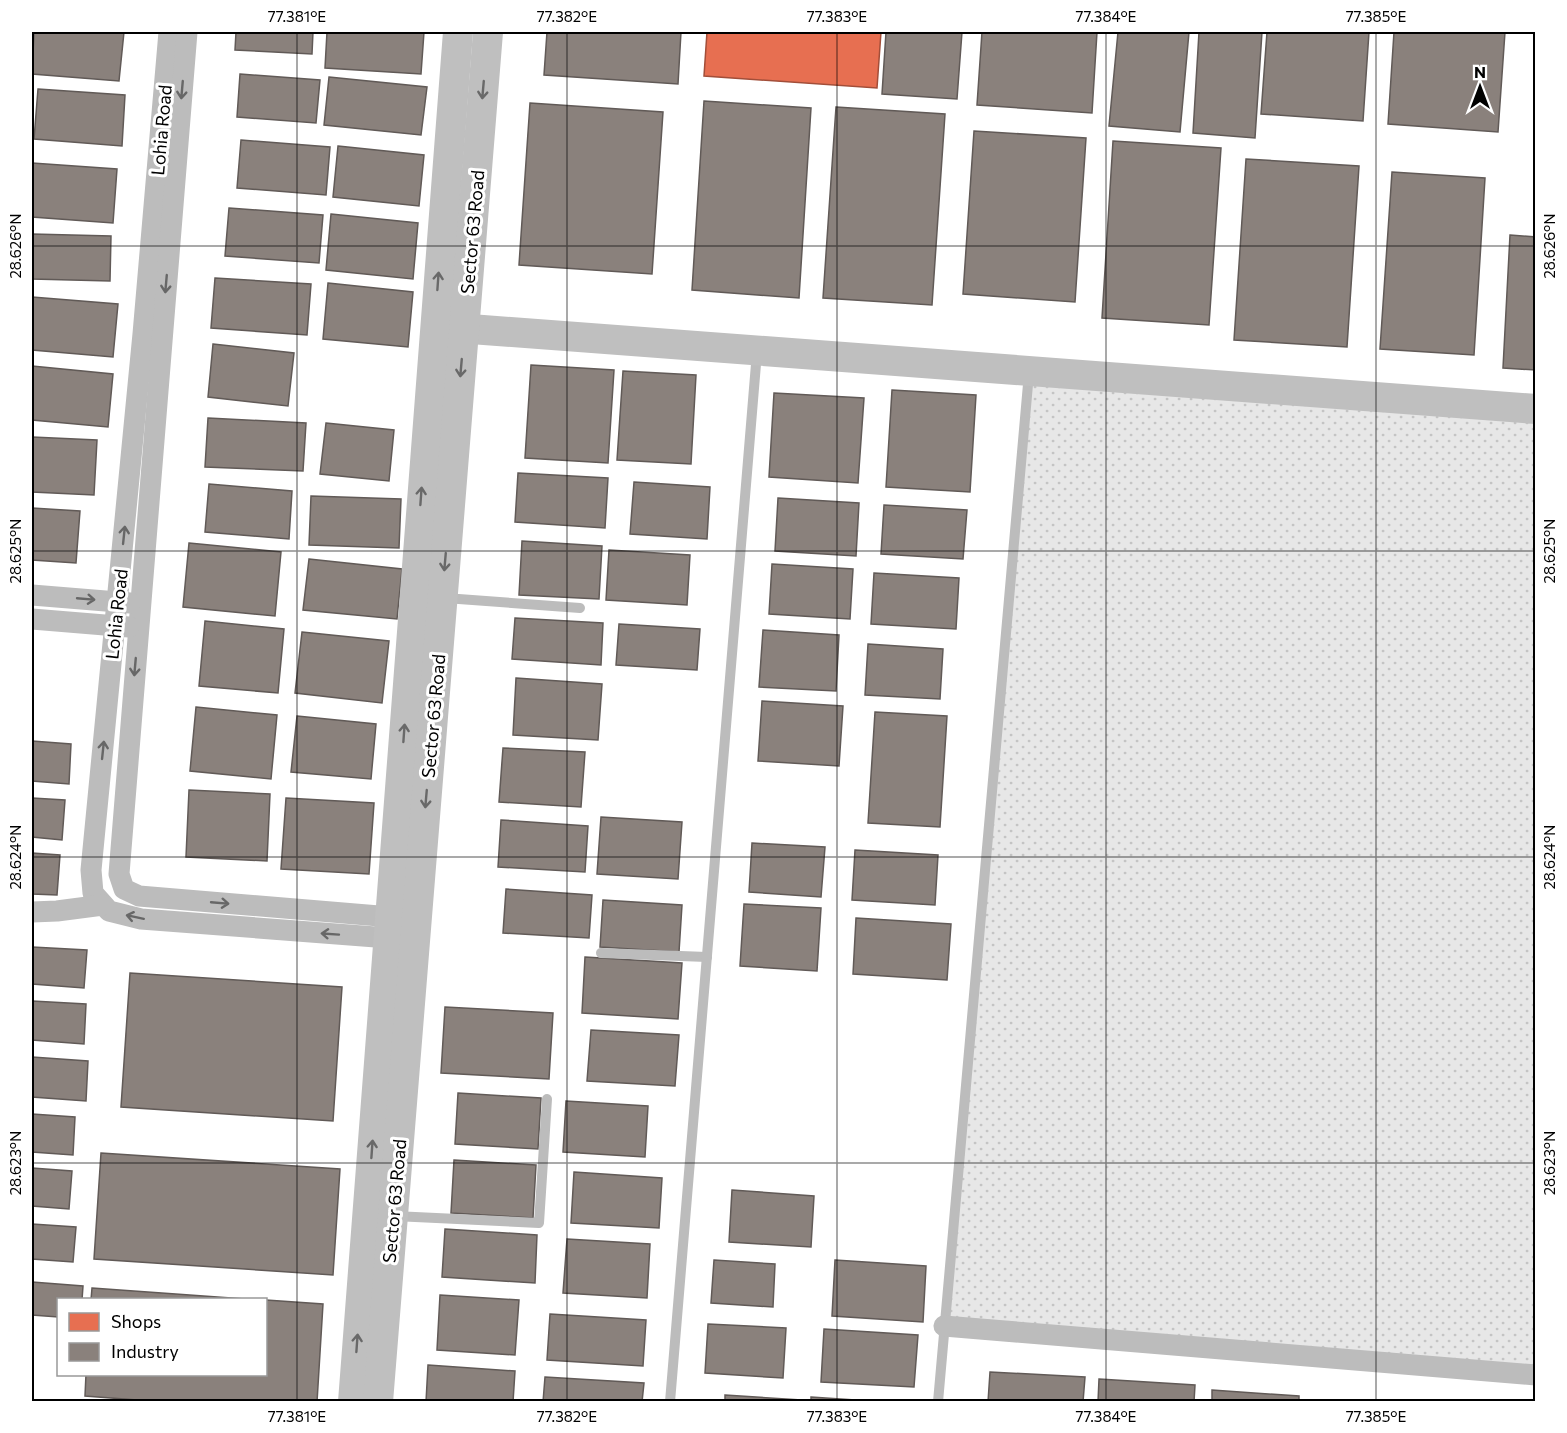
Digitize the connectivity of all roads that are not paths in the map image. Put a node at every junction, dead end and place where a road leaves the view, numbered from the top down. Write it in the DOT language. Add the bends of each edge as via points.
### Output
graph roads {
  1 [pos="169,32"];
  2 [pos="187,32"];
  3 [pos="458,32"];
  4 [pos="488,32"];
  5 [pos="434,326"];
  6 [pos="464,328"];
  7 [pos="758,349"];
  8 [pos="1029,370"];
  9 [pos="1536,409"];
  10 [pos="32,595"];
  11 [pos="442,598"];
  12 [pos="117,602"];
  13 [pos="140,603"];
  14 [pos="580,608"];
  15 [pos="32,619"];
  16 [pos="115,626"];
  17 [pos="138,628"];
  18 [pos="104,905"];
  19 [pos="32,912"];
  20 [pos="402,928"];
  21 [pos="601,953"];
  22 [pos="707,957"];
  23 [pos="547,1099"];
  24 [pos="393,1216"];
  25 [pos="944,1326"];
  26 [pos="1536,1375"];
  27 [pos="353,1401"];
  28 [pos="378,1401"];
  29 [pos="670,1401"];
  30 [pos="938,1401"];
  12 -- 1 [label="street, Lohia Road, one-way"];
  2 -- 13 [label="street, Lohia Road, one-way"];
  5 -- 3 [label="street, Sector 63 Road, one-way"];
  4 -- 6 [label="street, Sector 63 Road, one-way"];
  5 -- 6 [label="street"];
  20 -- 5 [label="street, Sector 63 Road, one-way"];
  6 -- 7 [label="street"];
  6 -- 11 [label="street, Sector 63 Road, one-way"];
  7 -- 8 [label="street"];
  7 -- 22 [label="lane"];
  8 -- 9 [label="street"];
  8 -- 25 [label="lane"];
  10 -- 12 [label="street, one-way"];
  11 -- 14 [label="lane"];
  11 -- 20 [label="street, Sector 63 Road, one-way"];
  12 -- 13 [label="street"];
  12 -- 16 [label="street, Lohia Road"];
  13 -- 17 [label="street, Lohia Road"];
  15 -- 16 [label="street"];
  16 -- 17 [label="street"];
  18 -- 16 [label="street, Lohia Road, one-way" via="93,893 91,870"];
  17 -- 20 [label="street, Lohia Road, one-way" via="119,874 124,889 139,896"];
  18 -- 19 [label="street"];
  20 -- 18 [label="street, one-way" via="141,919"];
  20 -- 24 [label="street, Sector 63 Road"];
  27 -- 20 [label="street, Sector 63 Road, one-way"];
  21 -- 22 [label="lane"];
  22 -- 29 [label="lane"];
  23 -- 24 [label="lane" via="539,1223"];
  24 -- 28 [label="street, Sector 63 Road"];
  25 -- 26 [label="street"];
  25 -- 30 [label="lane"];
}
